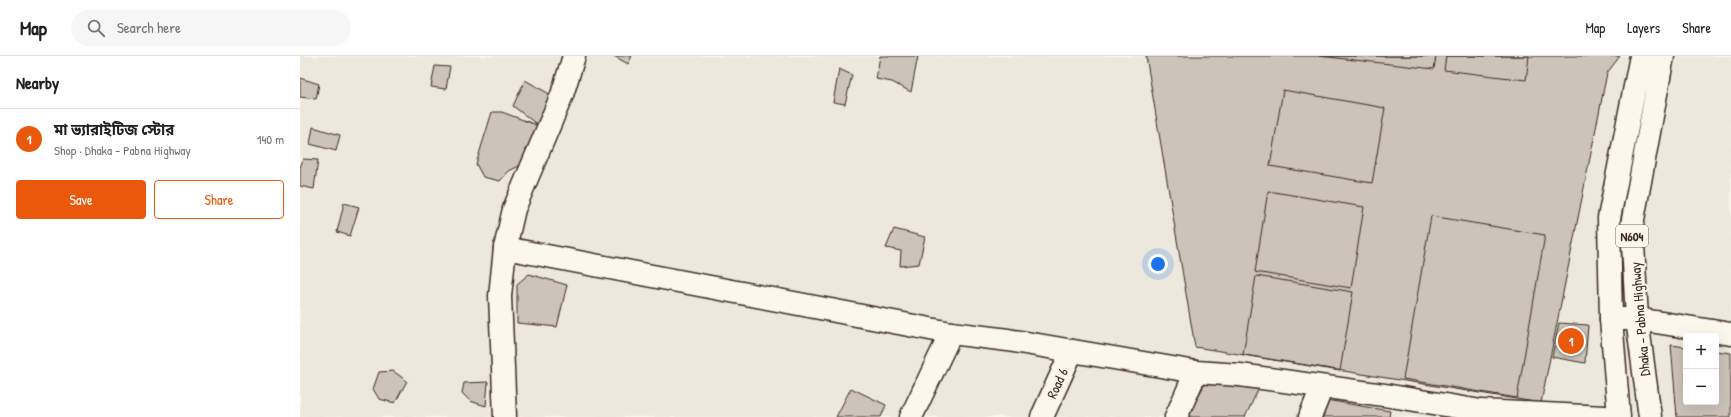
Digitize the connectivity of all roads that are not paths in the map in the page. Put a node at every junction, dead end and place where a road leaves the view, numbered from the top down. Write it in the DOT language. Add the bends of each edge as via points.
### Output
graph roads {
  1 [pos="574,56"];
  2 [pos="1641,56"];
  3 [pos="1663,56"];
  4 [pos="1610,218"];
  5 [pos="1632,224"];
  6 [pos="505,248"];
  7 [pos="1611,319"];
  8 [pos="1637,319"];
  9 [pos="951,333"];
  10 [pos="1731,334"];
  11 [pos="1072,351"];
  12 [pos="1196,372"];
  13 [pos="1322,387"];
  14 [pos="1438,411"];
  15 [pos="505,417"];
  16 [pos="912,417"];
  17 [pos="1042,417"];
  18 [pos="1176,417"];
  19 [pos="1310,417"];
  20 [pos="1605,417"];
  21 [pos="1619,417"];
  22 [pos="1650,417"];
  1 -- 6 [label="main road" via="562,94 514,209"];
  2 -- 4 [label="main road, Dhaka - Pabna Highway / N604"];
  3 -- 5 [label="main road, Dhaka - Pabna Highway / N604"];
  4 -- 5 [label="main road"];
  4 -- 7 [label="main road, Dhaka - Pabna Highway / N604"];
  5 -- 8 [label="main road, Dhaka - Pabna Highway / N604"];
  6 -- 9 [label="main road"];
  6 -- 15 [label="main road" via="500,296"];
  7 -- 8 [label="main road"];
  7 -- 21 [label="main road, Dhaka - Pabna Highway / N604"];
  8 -- 10 [label="main road"];
  8 -- 22 [label="main road, Dhaka - Pabna Highway / N604"];
  9 -- 11 [label="main road"];
  9 -- 16 [label="main road"];
  11 -- 12 [label="main road"];
  11 -- 17 [label="main road, Road 6"];
  12 -- 13 [label="main road" via="1240,375"];
  12 -- 18 [label="main road"];
  13 -- 14 [label="main road" via="1391,396"];
  13 -- 19 [label="main road"];
  14 -- 20 [label="main road"];
}
